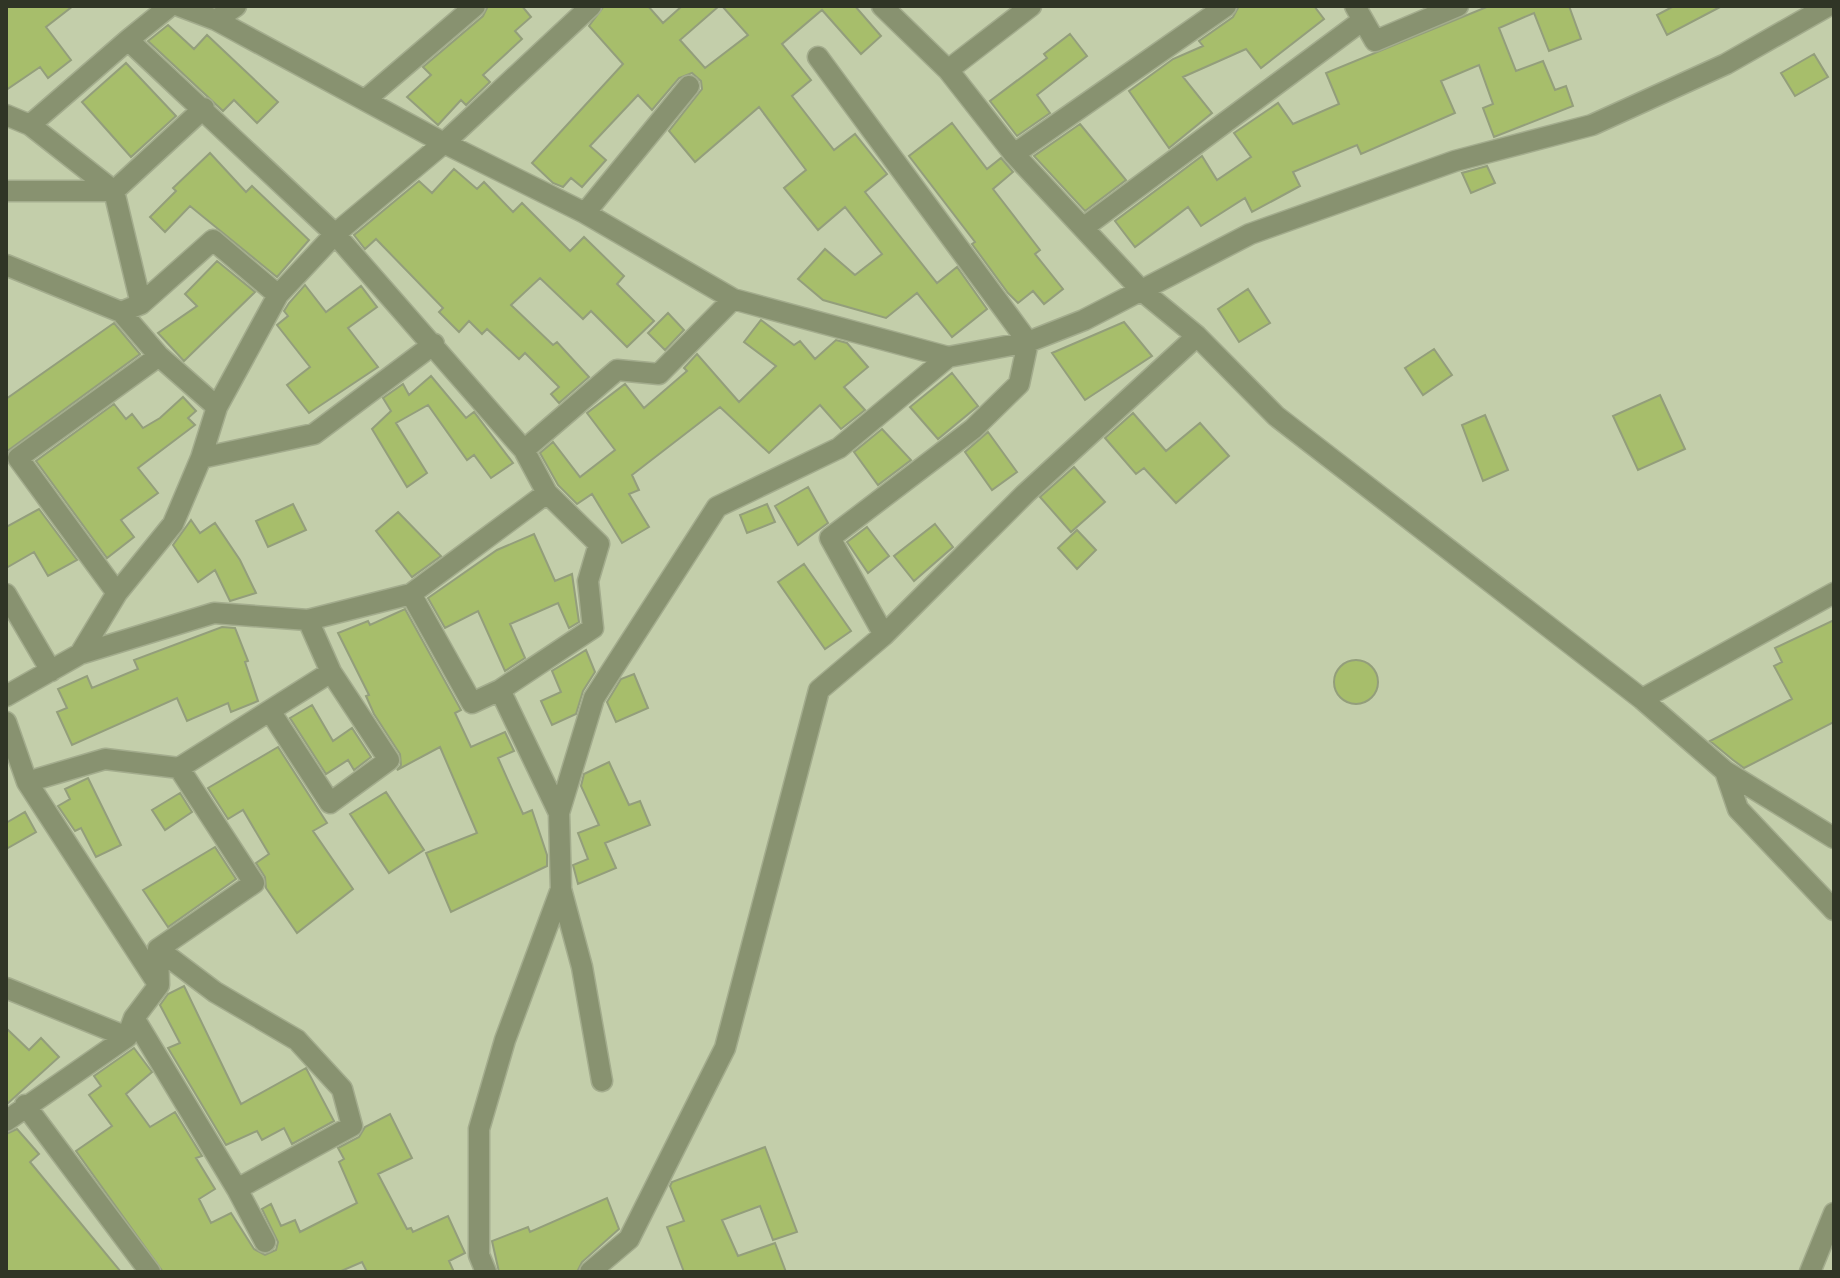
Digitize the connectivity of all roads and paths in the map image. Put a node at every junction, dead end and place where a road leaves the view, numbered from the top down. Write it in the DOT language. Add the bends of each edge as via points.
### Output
graph roads {
  1 [pos="170,6"];
  2 [pos="179,6"];
  3 [pos="236,6"];
  4 [pos="475,6"];
  5 [pos="591,6"];
  6 [pos="882,6"];
  7 [pos="1031,6"];
  8 [pos="1226,6"];
  9 [pos="1458,6"];
  10 [pos="1828,6"];
  11 [pos="1359,13"];
  12 [pos="216,20"];
  13 [pos="128,40"];
  14 [pos="818,57"];
  15 [pos="948,70"];
  16 [pos="689,86"];
  17 [pos="365,100"];
  18 [pos="204,108"];
  19 [pos="6,115"];
  20 [pos="30,125"];
  21 [pos="444,143"];
  22 [pos="1014,154"];
  23 [pos="6,191"];
  24 [pos="114,191"];
  25 [pos="585,213"];
  26 [pos="1083,228"];
  27 [pos="335,234"];
  28 [pos="6,265"];
  29 [pos="1141,290"];
  30 [pos="278,295"];
  31 [pos="733,299"];
  32 [pos="131,308"];
  33 [pos="1197,336"];
  34 [pos="1028,342"];
  35 [pos="434,344"];
  36 [pos="159,356"];
  37 [pos="948,357"];
  38 [pos="217,407"];
  39 [pos="524,450"];
  40 [pos="201,458"];
  41 [pos="547,493"];
  42 [pos="117,593"];
  43 [pos="1834,593"];
  44 [pos="6,594"];
  45 [pos="411,594"];
  46 [pos="308,620"];
  47 [pos="884,635"];
  48 [pos="80,654"];
  49 [pos="51,671"];
  50 [pos="331,672"];
  51 [pos="500,690"];
  52 [pos="6,696"];
  53 [pos="1642,699"];
  54 [pos="270,711"];
  55 [pos="6,722"];
  56 [pos="179,768"];
  57 [pos="1725,771"];
  58 [pos="27,782"];
  59 [pos="559,813"];
  60 [pos="1834,838"];
  61 [pos="561,889"];
  62 [pos="1834,910"];
  63 [pos="158,949"];
  64 [pos="159,985"];
  65 [pos="6,988"];
  66 [pos="131,1027"];
  67 [pos="602,1081"];
  68 [pos="25,1105"];
  69 [pos="6,1121"];
  70 [pos="237,1189"];
  71 [pos="1834,1213"];
  72 [pos="265,1242"];
  73 [pos="150,1272"];
  74 [pos="486,1272"];
  75 [pos="590,1272"];
  76 [pos="1810,1272"];
  1 -- 13 [label="street"];
  2 -- 12 [label="street"];
  3 -- 12 [label="street"];
  4 -- 17 [label="street"];
  5 -- 21 [label="street"];
  6 -- 15 [label="street"];
  7 -- 15 [label="street"];
  8 -- 22 [label="street"];
  9 -- 11 [label="street" via="1375,41"];
  10 -- 29 [label="street" via="1726,64 1592,125 1455,161 1250,234"];
  11 -- 26 [label="street"];
  12 -- 17 [label="street"];
  13 -- 18 [label="street"];
  13 -- 20 [label="street"];
  14 -- 34 [label="street"];
  15 -- 22 [label="street"];
  16 -- 25 [label="street"];
  17 -- 21 [label="street"];
  18 -- 24 [label="street"];
  18 -- 27 [label="street"];
  19 -- 20 [label="street"];
  20 -- 24 [label="street"];
  21 -- 25 [label="street"];
  21 -- 27 [label="street"];
  22 -- 26 [label="street"];
  23 -- 24 [label="street"];
  24 -- 32 [label="street"];
  25 -- 31 [label="street"];
  26 -- 29 [label="street"];
  27 -- 30 [label="street"];
  27 -- 35 [label="street"];
  28 -- 32 [label="street"];
  29 -- 33 [label="street"];
  29 -- 34 [label="street"];
  30 -- 32 [label="street" via="213,240"];
  30 -- 38 [label="street"];
  31 -- 37 [label="street"];
  31 -- 39 [label="street" via="659,374 617,370"];
  32 -- 36 [label="street"];
  33 -- 47 [label="street" via="1026,493"];
  33 -- 53 [label="street" via="1276,416"];
  34 -- 37 [label="street"];
  34 -- 47 [label="street" via="1019,384 973,429 830,538"];
  35 -- 39 [label="street"];
  35 -- 40 [label="street" via="314,434"];
  36 -- 38 [label="street"];
  36 -- 42 [label="street" via="18,458"];
  37 -- 59 [label="street" via="839,448 717,507 594,698"];
  38 -- 40 [label="street"];
  39 -- 41 [label="street"];
  40 -- 42 [label="street" via="173,524"];
  41 -- 45 [label="street"];
  41 -- 51 [label="street" via="599,544 588,581 593,628"];
  42 -- 48 [label="street"];
  43 -- 53 [label="street"];
  44 -- 49 [label="street"];
  45 -- 46 [label="street"];
  45 -- 51 [label="street" via="472,703"];
  46 -- 48 [label="street" via="214,613"];
  46 -- 50 [label="street"];
  47 -- 75 [label="street" via="819,690 725,1048 629,1239"];
  48 -- 49 [label="street"];
  49 -- 52 [label="street"];
  50 -- 54 [label="street"];
  50 -- 54 [label="street" via="389,760 330,803"];
  51 -- 59 [label="street"];
  53 -- 57 [label="street"];
  54 -- 56 [label="street"];
  55 -- 58 [label="street"];
  56 -- 58 [label="street" via="105,759"];
  56 -- 63 [label="street" via="254,883"];
  57 -- 60 [label="street"];
  57 -- 62 [label="street" via="1738,809"];
  58 -- 64 [label="street"];
  59 -- 61 [label="street"];
  61 -- 67 [label="street" via="582,967"];
  61 -- 74 [label="street" via="505,1040 479,1129 479,1255"];
  63 -- 64 [label="street"];
  63 -- 70 [label="street" via="215,992 297,1040 342,1089 352,1126"];
  64 -- 66 [label="street"];
  65 -- 66 [label="street"];
  66 -- 68 [label="street"];
  66 -- 70 [label="street"];
  68 -- 69 [label="street"];
  68 -- 73 [label="street"];
  70 -- 72 [label="street"];
  71 -- 76 [label="street"];
}
